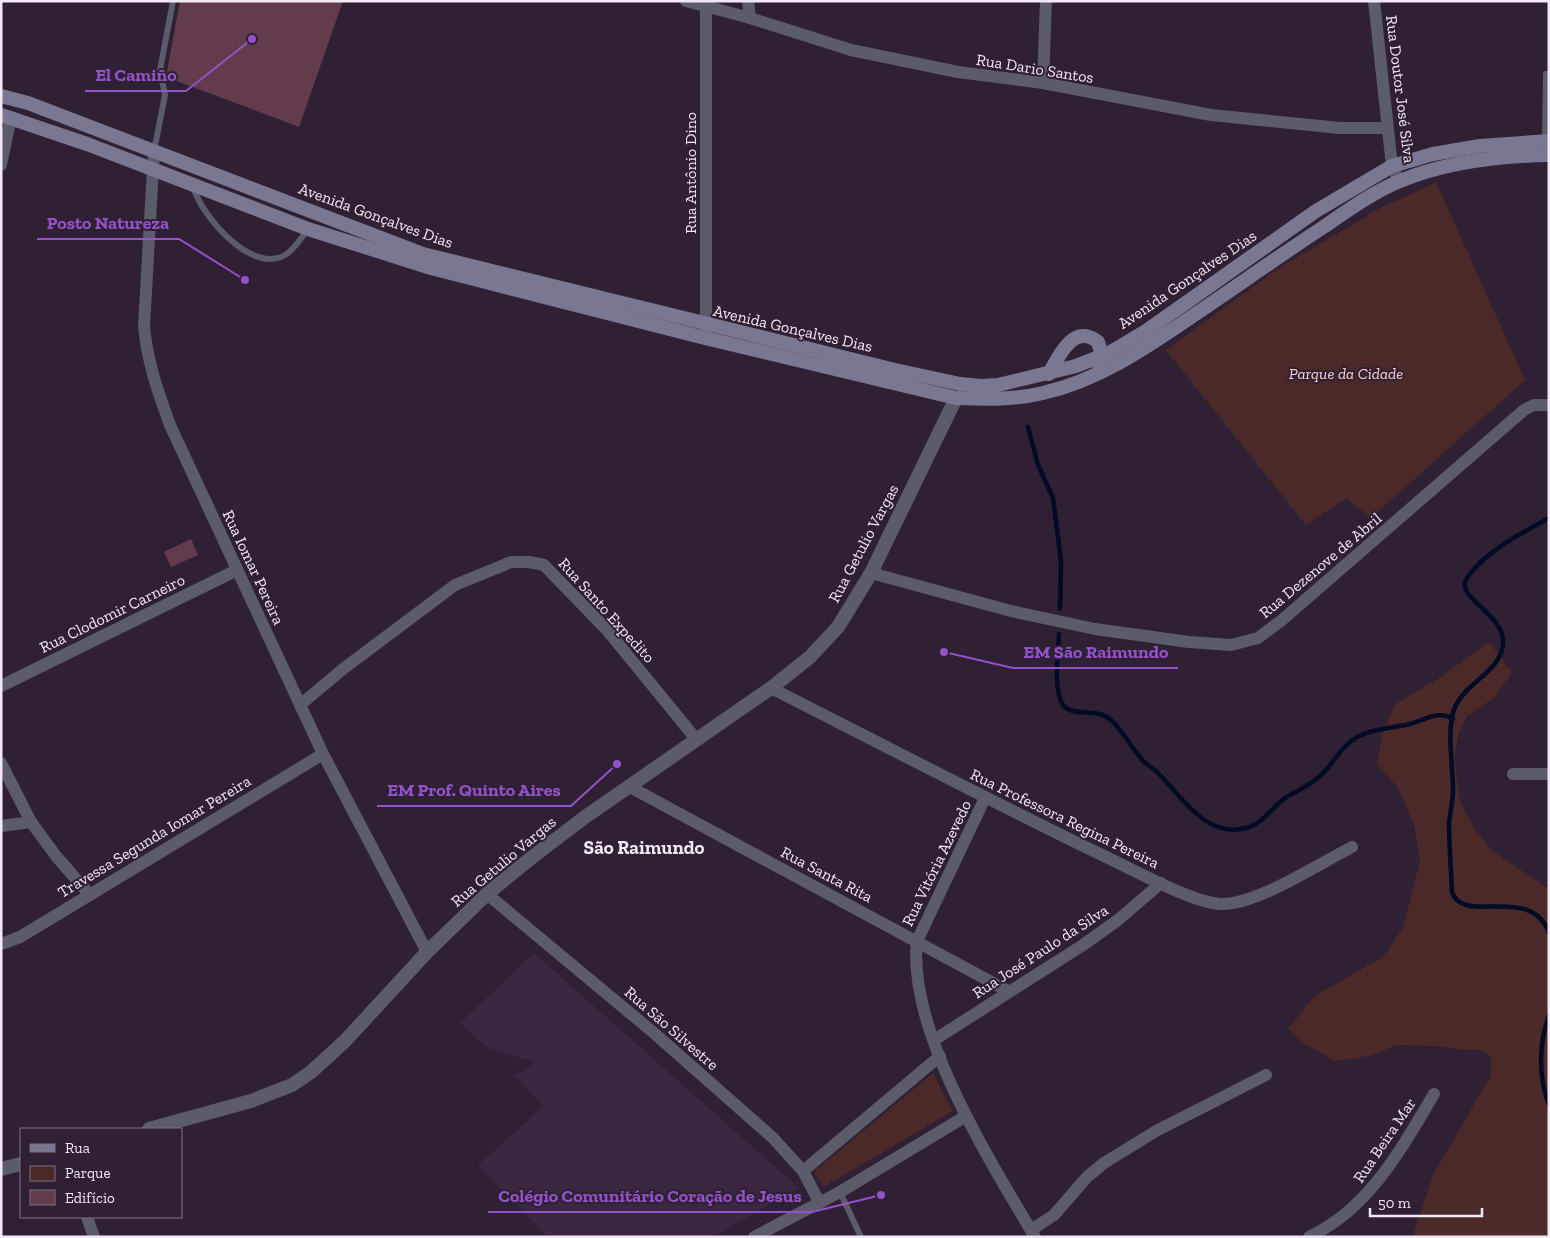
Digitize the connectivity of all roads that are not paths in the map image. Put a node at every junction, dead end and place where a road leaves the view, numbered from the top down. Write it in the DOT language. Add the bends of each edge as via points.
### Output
graph roads {
  1 [pos="174,1"];
  2 [pos="686,1"];
  3 [pos="748,1"];
  4 [pos="1046,1"];
  5 [pos="1374,1"];
  6 [pos="706,7"];
  7 [pos="750,18"];
  8 [pos="1546,74"];
  9 [pos="1043,83"];
  10 [pos="1,96"];
  11 [pos="6,116"];
  12 [pos="1387,128"];
  13 [pos="1547,141"];
  14 [pos="154,151"];
  15 [pos="1549,155"];
  16 [pos="1,165"];
  17 [pos="1392,166"];
  18 [pos="154,171"];
  19 [pos="1399,181"];
  20 [pos="193,186"];
  21 [pos="216,195"];
  22 [pos="282,200"];
  23 [pos="308,229"];
  24 [pos="706,332"];
  25 [pos="1100,356"];
  26 [pos="1049,374"];
  27 [pos="1017,381"];
  28 [pos="1050,391"];
  29 [pos="956,398"];
  30 [pos="1549,405"];
  31 [pos="237,570"];
  32 [pos="871,573"];
  33 [pos="1,686"];
  34 [pos="771,688"];
  35 [pos="300,705"];
  36 [pos="696,739"];
  37 [pos="323,754"];
  38 [pos="1,762"];
  39 [pos="1513,774"];
  40 [pos="1549,774"];
  41 [pos="630,787"];
  42 [pos="985,798"];
  43 [pos="31,822"];
  44 [pos="1,826"];
  45 [pos="1352,847"];
  46 [pos="1161,883"];
  47 [pos="487,894"];
  48 [pos="90,895"];
  49 [pos="917,941"];
  50 [pos="1,944"];
  51 [pos="427,952"];
  52 [pos="1008,991"];
  53 [pos="934,1040"];
  54 [pos="940,1056"];
  55 [pos="1266,1075"];
  56 [pos="1434,1094"];
  57 [pos="966,1116"];
  58 [pos="153,1128"];
  59 [pos="20,1164"];
  60 [pos="1,1169"];
  61 [pos="803,1171"];
  62 [pos="840,1192"];
  63 [pos="819,1202"];
  64 [pos="87,1218"];
  65 [pos="1033,1233"];
  66 [pos="94,1237"];
  67 [pos="754,1237"];
  68 [pos="861,1237"];
  69 [pos="1309,1237"];
  1 -- 14 [label="lane" via="160,70 165,95"];
  2 -- 6 [label="street, Rua Dario Santos"];
  3 -- 7 [label="street"];
  4 -- 9 [label="street"];
  5 -- 12 [label="street, Rua Doutor José Silva"];
  6 -- 7 [label="street, Rua Dario Santos"];
  6 -- 24 [label="street, Rua Antônio Dino"];
  7 -- 9 [label="street, Rua Dario Santos" via="851,50 905,62"];
  8 -- 13 [label="lane"];
  9 -- 12 [label="street, Rua Dario Santos" via="1210,115 1340,128"];
  10 -- 14 [label="main road, Avenida Gonçalves Dias" via="28,103"];
  11 -- 16 [label="street"];
  11 -- 18 [label="main road, Avenida Gonçalves Dias"];
  12 -- 17 [label="street, Rua Doutor José Silva"];
  13 -- 17 [label="main road, Avenida Gonçalves Dias" via="1480,146 1433,154"];
  14 -- 18 [label="street, Rua Iomar Pereira"];
  14 -- 22 [label="main road, Avenida Gonçalves Dias"];
  15 -- 19 [label="main road, Avenida Gonçalves Dias" via="1478,160 1441,167"];
  17 -- 19 [label="street, Rua Doutor José Silva"];
  17 -- 25 [label="main road, Avenida Gonçalves Dias" via="1316,211 1146,330"];
  18 -- 20 [label="main road, Avenida Gonçalves Dias"];
  18 -- 31 [label="street, Rua Iomar Pereira" via="144,326 146,350 170,425"];
  19 -- 28 [label="main road, Avenida Gonçalves Dias" via="1277,257 1133,355 1097,374"];
  20 -- 21 [label="main road, Avenida Gonçalves Dias"];
  20 -- 23 [label="lane" via="196,200 209,217 238,246 259,258 286,255"];
  21 -- 22 [label="main road" via="232,196 269,209 276,208"];
  21 -- 23 [label="main road, Avenida Gonçalves Dias"];
  22 -- 24 [label="main road, Avenida Gonçalves Dias" via="423,254"];
  23 -- 24 [label="main road, Avenida Gonçalves Dias" via="431,268"];
  24 -- 27 [label="main road, Avenida Gonçalves Dias" via="960,384 981,386"];
  24 -- 29 [label="main road, Avenida Gonçalves Dias"];
  25 -- 26 [label="main road, Avenida Gonçalves Dias"];
  25 -- 26 [label="main road" via="1101,348 1094,339 1087,336 1075,338 1066,344"];
  25 -- 28 [label="main road" via="1093,370"];
  26 -- 27 [label="main road, Avenida Gonçalves Dias"];
  27 -- 29 [label="main road" via="998,388 968,390"];
  28 -- 29 [label="main road, Avenida Gonçalves Dias" via="1012,398"];
  29 -- 32 [label="street, Rua Getulio Vargas"];
  30 -- 32 [label="street, Rua Dezenove de Abril" via="1534,405 1524,410 1282,620 1258,638 1231,645 1095,629 1011,611"];
  31 -- 33 [label="street, Rua Clodomir Carneiro"];
  31 -- 35 [label="street, Rua Iomar Pereira"];
  32 -- 34 [label="street, Rua Getulio Vargas" via="838,627 810,657"];
  34 -- 36 [label="street, Rua Getulio Vargas"];
  34 -- 42 [label="street, Rua Professora Regina Pereira"];
  35 -- 36 [label="street, Rua Santo Expedito" via="455,584 511,562 529,562 544,565 607,630"];
  35 -- 37 [label="street, Rua Iomar Pereira"];
  36 -- 41 [label="street, Rua Getulio Vargas"];
  37 -- 48 [label="street, Travessa Segunda Iomar Pereira"];
  37 -- 51 [label="street, Rua Iomar Pereira"];
  38 -- 43 [label="street"];
  39 -- 40 [label="street"];
  41 -- 47 [label="street, Rua Getulio Vargas" via="585,816"];
  41 -- 49 [label="street, Rua Santa Rita"];
  42 -- 46 [label="street, Rua Professora Regina Pereira"];
  42 -- 49 [label="street, Rua Vitória Azevedo"];
  43 -- 44 [label="street"];
  43 -- 48 [label="street"];
  45 -- 46 [label="street, Rua Professora Regina Pereira" via="1236,903 1208,902"];
  46 -- 52 [label="street, Rua José Paulo da Silva" via="1083,945"];
  47 -- 51 [label="street, Rua Getulio Vargas"];
  47 -- 61 [label="street, Rua São Silvestre" via="689,1064 773,1138"];
  48 -- 50 [label="street, Travessa Segunda Iomar Pereira"];
  49 -- 52 [label="street, Rua Santa Rita"];
  49 -- 53 [label="street, Rua Vitória Azevedo" via="914,963 919,993"];
  51 -- 58 [label="street, Rua Getulio Vargas" via="332,1055 292,1085 251,1101"];
  52 -- 53 [label="street, Rua José Paulo da Silva"];
  53 -- 54 [label="street, Rua Vitória Azevedo"];
  54 -- 57 [label="street, Rua Vitória Azevedo"];
  54 -- 61 [label="street"];
  55 -- 65 [label="street" via="1156,1131 1104,1163"];
  56 -- 69 [label="street, Rua Beira Mar" via="1390,1166 1364,1198 1327,1228"];
  57 -- 62 [label="street"];
  57 -- 65 [label="street, Rua Vitória Azevedo"];
  59 -- 60 [label="street"];
  61 -- 63 [label="street, Rua São Silvestre"];
  62 -- 63 [label="street"];
  62 -- 68 [label="lane"];
  63 -- 67 [label="street"];
  64 -- 66 [label="street"];
}
